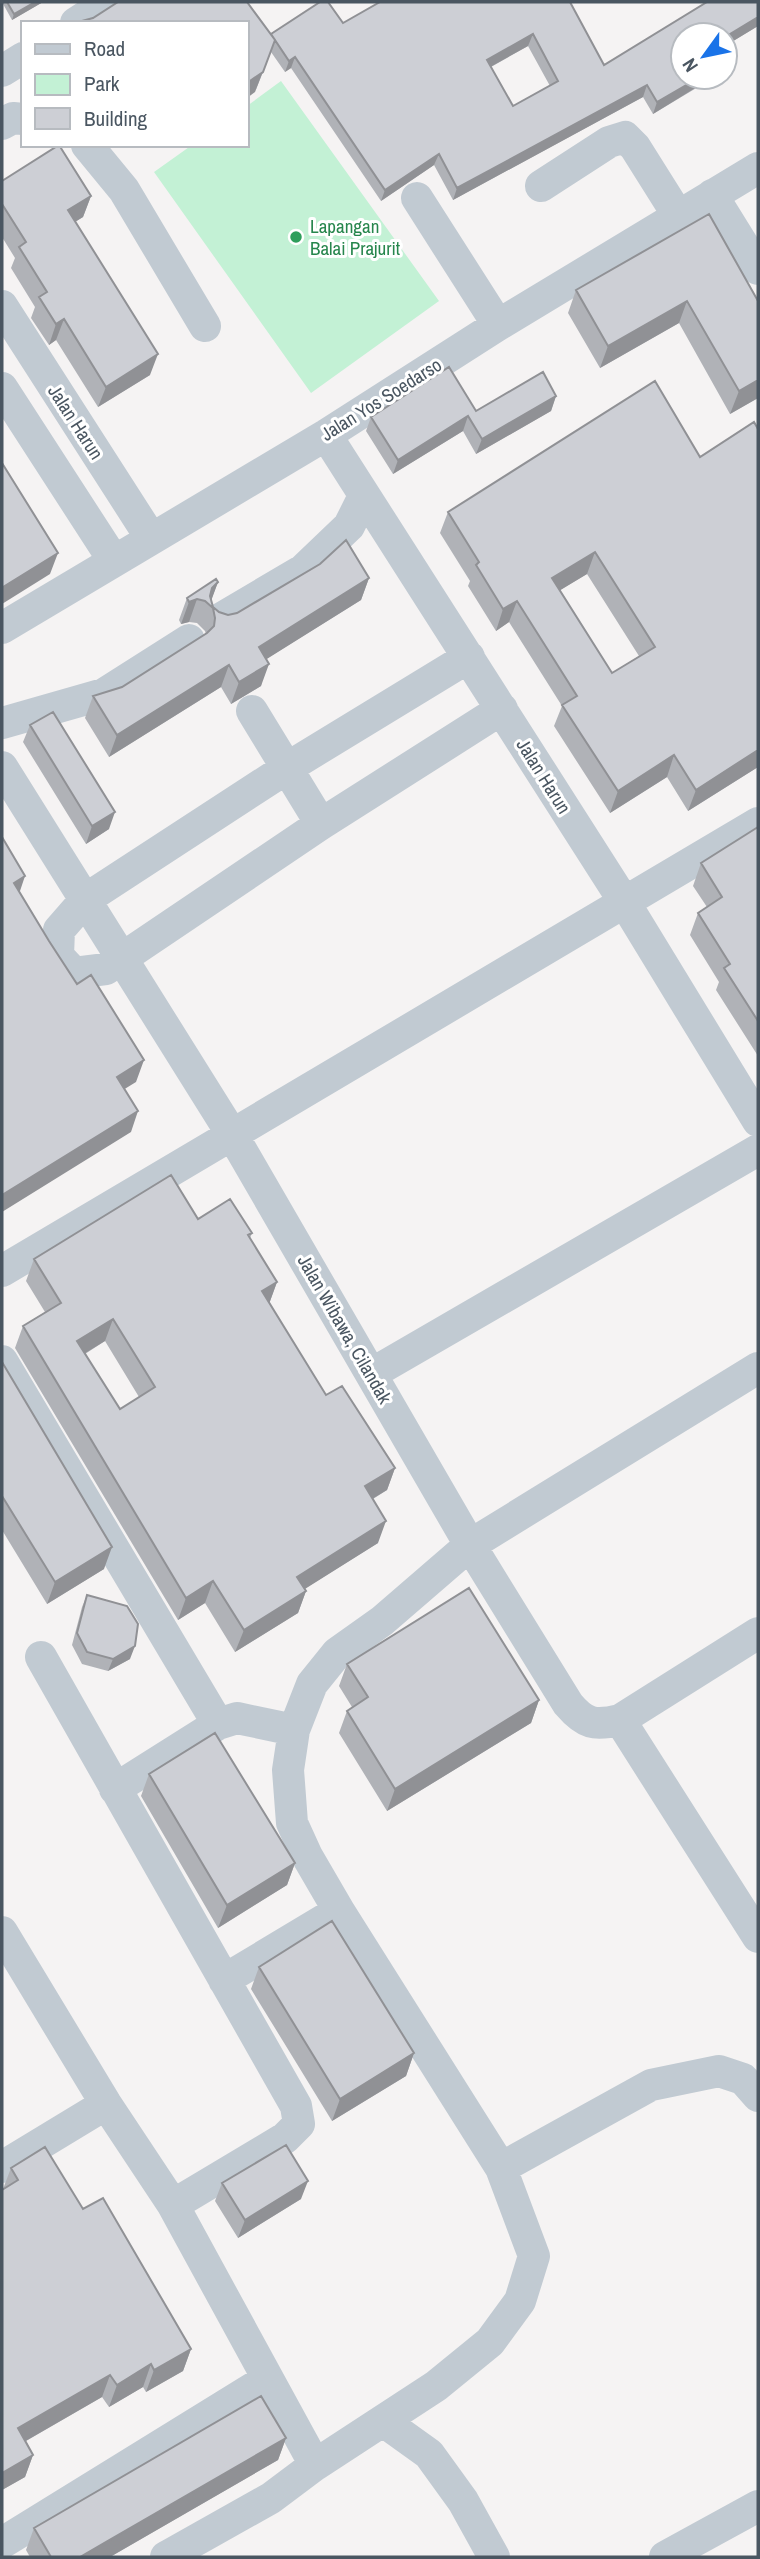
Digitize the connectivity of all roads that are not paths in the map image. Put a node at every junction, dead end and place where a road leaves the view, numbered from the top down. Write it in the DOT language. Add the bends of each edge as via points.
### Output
graph roads {
  1 [pos="108,2"];
  2 [pos="79,21"];
  3 [pos="21,118"];
  4 [pos="2,124"];
  5 [pos="88,147"];
  6 [pos="758,167"];
  7 [pos="541,186"];
  8 [pos="712,195"];
  9 [pos="417,198"];
  10 [pos="679,217"];
  11 [pos="758,269"];
  12 [pos="2,306"];
  13 [pos="498,325"];
  14 [pos="205,326"];
  15 [pos="2,388"];
  16 [pos="326,435"];
  17 [pos="364,496"];
  18 [pos="151,538"];
  19 [pos="114,561"];
  20 [pos="220,619"];
  21 [pos="2,628"];
  22 [pos="189,640"];
  23 [pos="469,657"];
  24 [pos="502,709"];
  25 [pos="252,711"];
  26 [pos="2,723"];
  27 [pos="2,766"];
  28 [pos="287,768"];
  29 [pos="758,823"];
  30 [pos="321,824"];
  31 [pos="86,899"];
  32 [pos="625,903"];
  33 [pos="122,956"];
  34 [pos="758,1121"];
  35 [pos="233,1136"];
  36 [pos="758,1150"];
  37 [pos="2,1271"];
  38 [pos="2,1361"];
  39 [pos="758,1368"];
  40 [pos="371,1374"];
  41 [pos="470,1545"];
  42 [pos="758,1633"];
  43 [pos="41,1657"];
  44 [pos="620,1720"];
  45 [pos="218,1724"];
  46 [pos="295,1730"];
  47 [pos="115,1789"];
  48 [pos="339,1912"];
  49 [pos="2,1932"];
  50 [pos="758,1937"];
  51 [pos="224,1980"];
  52 [pos="758,2096"];
  53 [pos="106,2104"];
  54 [pos="2,2167"];
  55 [pos="501,2168"];
  56 [pos="173,2205"];
  57 [pos="268,2379"];
  58 [pos="383,2421"];
  59 [pos="315,2465"];
  60 [pos="758,2506"];
  61 [pos="2,2543"];
  62 [pos="166,2557"];
  63 [pos="494,2557"];
  64 [pos="665,2557"];
  1 -- 2 [label="street"];
  3 -- 4 [label="street"];
  5 -- 14 [label="street" via="124,190"];
  6 -- 8 [label="street, Jalan Yos Soedarso"];
  7 -- 10 [label="street" via="609,142 625,137"];
  8 -- 10 [label="street, Jalan Yos Soedarso"];
  8 -- 11 [label="street"];
  9 -- 13 [label="street"];
  10 -- 13 [label="street, Jalan Yos Soedarso"];
  12 -- 18 [label="street, Jalan Harun"];
  13 -- 16 [label="street, Jalan Yos Soedarso"];
  15 -- 19 [label="street"];
  16 -- 17 [label="street, Jalan Harun"];
  16 -- 18 [label="street, Jalan Yos Soedarso"];
  17 -- 20 [label="street" via="349,526 303,570"];
  17 -- 23 [label="street, Jalan Harun"];
  18 -- 19 [label="street, Jalan Yos Soedarso"];
  19 -- 21 [label="street, Jalan Yos Soedarso"];
  22 -- 26 [label="street" via="104,694"];
  23 -- 24 [label="street, Jalan Harun"];
  23 -- 28 [label="street"];
  24 -- 30 [label="street"];
  24 -- 32 [label="street, Jalan Harun"];
  25 -- 28 [label="street"];
  27 -- 31 [label="street, Jalan Wibawa, Cilandak"];
  28 -- 30 [label="street"];
  28 -- 31 [label="street"];
  29 -- 32 [label="street"];
  30 -- 33 [label="street"];
  31 -- 33 [label="street, Jalan Wibawa, Cilandak"];
  31 -- 33 [label="street" via="59,930 58,956 74,973 106,969"];
  32 -- 34 [label="street, Jalan Harun"];
  32 -- 35 [label="street"];
  33 -- 35 [label="street, Jalan Wibawa, Cilandak"];
  35 -- 37 [label="street"];
  35 -- 40 [label="street, Jalan Wibawa, Cilandak"];
  36 -- 40 [label="street"];
  38 -- 45 [label="street"];
  39 -- 41 [label="street"];
  40 -- 41 [label="street, Jalan Wibawa, Cilandak"];
  41 -- 44 [label="street, Jalan Wibawa, Cilandak" via="580,1718 593,1723"];
  41 -- 46 [label="street" via="382,1621 337,1653 312,1684"];
  42 -- 44 [label="street"];
  43 -- 47 [label="street"];
  44 -- 50 [label="street"];
  45 -- 46 [label="street" via="237,1718"];
  45 -- 47 [label="street"];
  46 -- 48 [label="street" via="288,1770 292,1823"];
  47 -- 51 [label="street"];
  48 -- 51 [label="street"];
  48 -- 55 [label="street"];
  49 -- 53 [label="street"];
  51 -- 56 [label="street" via="296,2106 299,2124 285,2138"];
  52 -- 55 [label="street" via="743,2079 719,2071 651,2085"];
  53 -- 54 [label="street"];
  53 -- 56 [label="street"];
  55 -- 58 [label="street" via="534,2256 520,2301 490,2342"];
  56 -- 57 [label="street"];
  57 -- 59 [label="street"];
  57 -- 61 [label="street"];
  58 -- 59 [label="street"];
  58 -- 63 [label="street" via="429,2454 463,2501"];
  59 -- 62 [label="street" via="271,2498"];
  60 -- 64 [label="street"];
}
